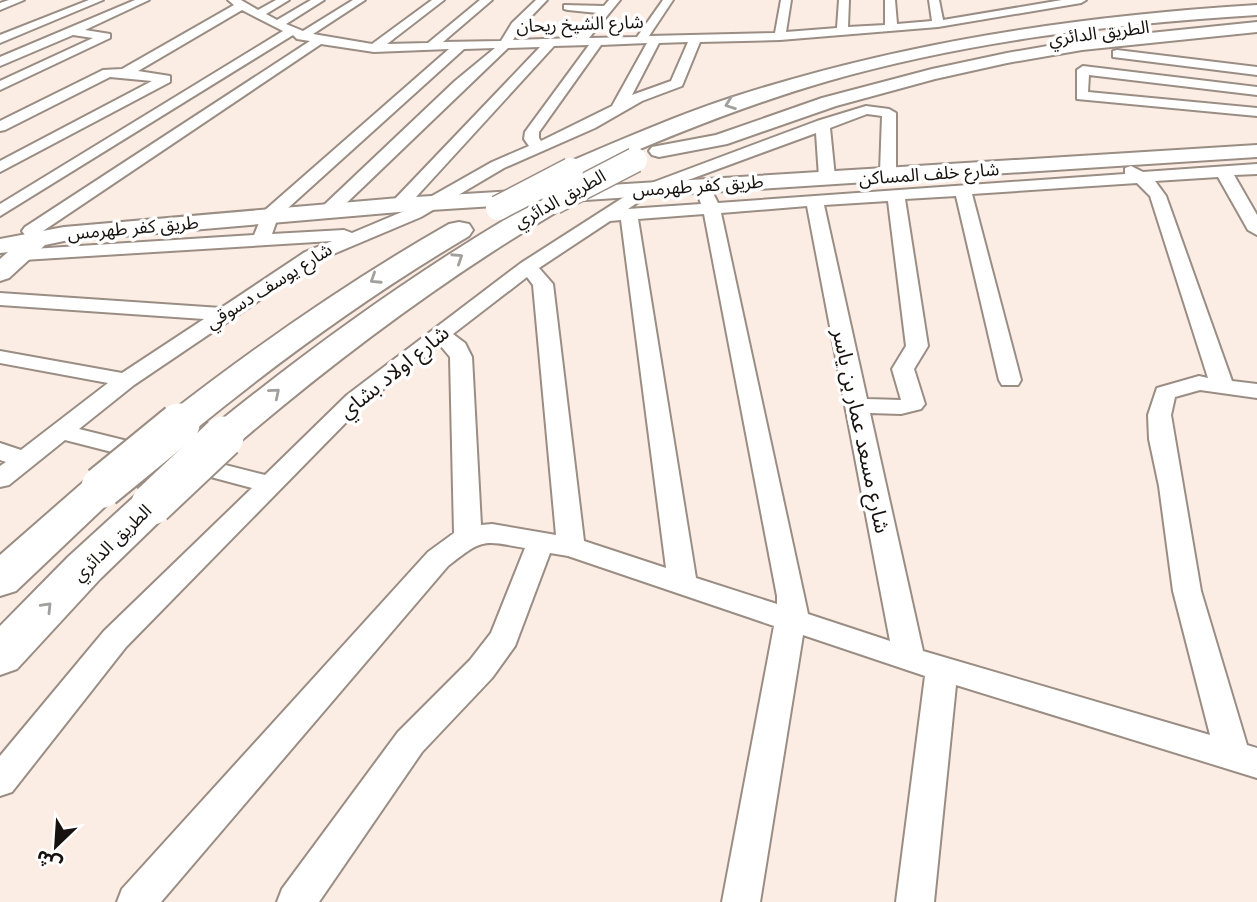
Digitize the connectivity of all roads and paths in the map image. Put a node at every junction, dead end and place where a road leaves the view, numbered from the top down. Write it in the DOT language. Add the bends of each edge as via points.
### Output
graph roads {
  1 [pos="19,0"];
  2 [pos="97,0"];
  3 [pos="143,0"];
  4 [pos="284,0"];
  5 [pos="319,0"];
  6 [pos="360,0"];
  7 [pos="439,0"];
  8 [pos="487,0"];
  9 [pos="542,0"];
  10 [pos="615,0"];
  11 [pos="668,0"];
  12 [pos="786,0"];
  13 [pos="844,0"];
  14 [pos="890,0"];
  15 [pos="934,0"];
  16 [pos="1180,0"];
  17 [pos="237,3"];
  18 [pos="0,7"];
  19 [pos="568,7"];
  20 [pos="607,10"];
  21 [pos="1257,10"];
  22 [pos="259,14"];
  23 [pos="1257,19"];
  24 [pos="1088,21"];
  25 [pos="938,24"];
  26 [pos="276,25"];
  27 [pos="891,27"];
  28 [pos="1257,27"];
  29 [pos="71,32"];
  30 [pos="842,32"];
  31 [pos="295,34"];
  32 [pos="780,36"];
  33 [pos="696,37"];
  34 [pos="0,39"];
  35 [pos="648,39"];
  36 [pos="316,41"];
  37 [pos="580,41"];
  38 [pos="598,41"];
  39 [pos="551,42"];
  40 [pos="506,44"];
  41 [pos="432,46"];
  42 [pos="461,46"];
  43 [pos="374,48"];
  44 [pos="1178,49"];
  45 [pos="928,50"];
  46 [pos="1117,54"];
  47 [pos="1257,59"];
  48 [pos="0,62"];
  49 [pos="1257,71"];
  50 [pos="125,73"];
  51 [pos="1130,76"];
  52 [pos="72,78"];
  53 [pos="95,80"];
  54 [pos="1183,82"];
  55 [pos="0,86"];
  56 [pos="1257,91"];
  57 [pos="1129,94"];
  58 [pos="1182,98"];
  59 [pos="30,99"];
  60 [pos="52,101"];
  61 [pos="620,107"];
  62 [pos="1257,112"];
  63 [pos="822,124"];
  64 [pos="0,127"];
  65 [pos="538,146"];
  66 [pos="659,150"];
  67 [pos="1257,151"];
  68 [pos="1109,159"];
  69 [pos="0,167"];
  70 [pos="1257,169"];
  71 [pos="1223,172"];
  72 [pos="888,173"];
  73 [pos="833,176"];
  74 [pos="1141,178"];
  75 [pos="702,186"];
  76 [pos="643,191"];
  77 [pos="963,191"];
  78 [pos="897,196"];
  79 [pos="858,199"];
  80 [pos="815,202"];
  81 [pos="433,203"];
  82 [pos="399,205"];
  83 [pos="329,210"];
  84 [pos="712,210"];
  85 [pos="0,211"];
  86 [pos="270,215"];
  87 [pos="604,216"];
  88 [pos="629,216"];
  89 [pos="1257,230"];
  90 [pos="0,233"];
  91 [pos="365,234"];
  92 [pos="32,240"];
  93 [pos="262,240"];
  94 [pos="528,267"];
  95 [pos="0,274"];
  96 [pos="0,299"];
  97 [pos="223,314"];
  98 [pos="440,334"];
  99 [pos="0,357"];
  100 [pos="126,380"];
  101 [pos="1010,380"];
  102 [pos="1222,385"];
  103 [pos="1257,391"];
  104 [pos="856,405"];
  105 [pos="60,431"];
  106 [pos="0,451"];
  107 [pos="24,460"];
  108 [pos="0,480"];
  109 [pos="269,484"];
  110 [pos="468,536"];
  111 [pos="556,544"];
  112 [pos="0,580"];
  113 [pos="683,585"];
  114 [pos="792,622"];
  115 [pos="0,656"];
  116 [pos="909,659"];
  117 [pos="942,668"];
  118 [pos="1245,760"];
  119 [pos="0,781"];
  120 [pos="136,902"];
  121 [pos="296,902"];
  122 [pos="741,902"];
  123 [pos="915,902"];
  1 -- 18 [label="street"];
  2 -- 34 [label="street"];
  3 -- 29 [label="street"];
  4 -- 22 [label="street"];
  5 -- 26 [label="street"];
  6 -- 31 [label="street"];
  7 -- 43 [label="street"];
  8 -- 41 [label="street"];
  9 -- 40 [label="street" via="516,25"];
  10 -- 20 [label="street"];
  11 -- 35 [label="street"];
  12 -- 32 [label="street"];
  13 -- 30 [label="street"];
  14 -- 27 [label="street"];
  15 -- 25 [label="street"];
  16 -- 24 [label="highway"];
  17 -- 22 [label="street, شارع الشيخ ريحان"];
  17 -- 50 [label="street"];
  19 -- 20 [label="street"];
  20 -- 37 [label="street"];
  21 -- 24 [label="highway, الطريق الدائري"];
  22 -- 26 [label="street, شارع الشيخ ريحان"];
  23 -- 24 [label="highway, الطريق الدائري"];
  24 -- 25 [label="street"];
  24 -- 28 [label="street"];
  24 -- 45 [label="highway, الطريق الدائري"];
  24 -- 45 [label="highway" via="980,26"];
  24 -- 66 [label="street" via="970,65 857,94 727,139"];
  24 -- 66 [label="highway, الطريق الدائري" via="1039,40 826,89"];
  25 -- 27 [label="street, شارع الشيخ ريحان"];
  26 -- 31 [label="street, شارع الشيخ ريحان"];
  27 -- 30 [label="street, شارع الشيخ ريحان"];
  29 -- 48 [label="street"];
  29 -- 55 [label="street" via="106,36"];
  30 -- 32 [label="street, شارع الشيخ ريحان"];
  31 -- 36 [label="street, شارع الشيخ ريحان"];
  31 -- 85 [label="street"];
  32 -- 33 [label="street, شارع الشيخ ريحان"];
  33 -- 35 [label="street, شارع الشيخ ريحان"];
  33 -- 61 [label="street, شارع يوسف دسوقي" via="677,83"];
  35 -- 38 [label="street, شارع الشيخ ريحان"];
  35 -- 61 [label="street"];
  36 -- 43 [label="street, شارع الشيخ ريحان"];
  36 -- 92 [label="street"];
  37 -- 38 [label="street, شارع الشيخ ريحان"];
  37 -- 39 [label="street, شارع الشيخ ريحان"];
  38 -- 65 [label="street" via="532,132 531,139"];
  39 -- 40 [label="street, شارع الشيخ ريحان"];
  39 -- 82 [label="street"];
  40 -- 42 [label="street, شارع الشيخ ريحان"];
  40 -- 83 [label="street"];
  41 -- 42 [label="street, شارع الشيخ ريحان"];
  41 -- 43 [label="street, شارع الشيخ ريحان"];
  42 -- 86 [label="street"];
  44 -- 47 [label="street"];
  45 -- 112 [label="highway, الطريق الدائري, one-way, bridge" via="854,66 741,100 663,129 498,208 314,320 102,486"];
  46 -- 49 [label="street"];
  50 -- 53 [label="street" via="108,73"];
  50 -- 69 [label="street" via="165,79"];
  51 -- 54 [label="street"];
  51 -- 57 [label="street"];
  51 -- 62 [label="street" via="1083,70 1082,93"];
  52 -- 53 [label="street"];
  53 -- 60 [label="street"];
  54 -- 56 [label="street" via="1235,95"];
  54 -- 58 [label="street"];
  59 -- 60 [label="street"];
  60 -- 64 [label="street"];
  61 -- 65 [label="street, شارع يوسف دسوقي"];
  63 -- 72 [label="street, شارع اولاد بشاي" via="866,110 888,113"];
  63 -- 73 [label="street"];
  63 -- 76 [label="street, شارع اولاد بشاي"];
  65 -- 81 [label="street, شارع يوسف دسوقي"];
  115 -- 66 [label="highway, الطريق الدائري, one-way, bridge" via="84,568 294,377 406,293 477,247"];
  67 -- 68 [label="street, طريق كفر طهرمس"];
  68 -- 72 [label="street, طريق كفر طهرمس"];
  68 -- 74 [label="street"];
  70 -- 71 [label="street, شارع خلف المساكن"];
  71 -- 74 [label="street, شارع خلف المساكن"];
  71 -- 89 [label="street"];
  72 -- 73 [label="street, طريق كفر طهرمس"];
  73 -- 75 [label="street, طريق كفر طهرمس"];
  73 -- 79 [label="street"];
  74 -- 77 [label="street, شارع خلف المساكن"];
  74 -- 102 [label="street" via="1158,196"];
  75 -- 76 [label="street, طريق كفر طهرمس"];
  75 -- 84 [label="street"];
  76 -- 81 [label="street, طريق كفر طهرمس"];
  76 -- 87 [label="street, شارع اولاد بشاي"];
  77 -- 78 [label="street, شارع خلف المساكن"];
  77 -- 101 [label="street"];
  78 -- 79 [label="street, شارع خلف المساكن"];
  78 -- 104 [label="street" via="917,346 904,372 913,404"];
  79 -- 80 [label="street, شارع خلف المساكن"];
  80 -- 84 [label="street, شارع خلف المساكن"];
  80 -- 104 [label="street, شارع مسعد عمار بن ياسر"];
  81 -- 82 [label="street, طريق كفر طهرمس"];
  81 -- 91 [label="street, شارع يوسف دسوقي"];
  82 -- 83 [label="street, طريق كفر طهرمس"];
  83 -- 86 [label="street, طريق كفر طهرمس"];
  84 -- 88 [label="street, شارع خلف المساكن"];
  84 -- 114 [label="street" via="789,582"];
  86 -- 92 [label="street, طريق كفر طهرمس"];
  86 -- 93 [label="street"];
  87 -- 88 [label="street, شارع خلف المساكن"];
  87 -- 94 [label="street, شارع اولاد بشاي"];
  88 -- 113 [label="street"];
  90 -- 92 [label="street, طريق كفر طهرمس"];
  91 -- 93 [label="street"];
  91 -- 97 [label="street, شارع يوسف دسوقي" via="312,256"];
  92 -- 93 [label="street"];
  92 -- 95 [label="street"];
  94 -- 98 [label="street, شارع اولاد بشاي"];
  94 -- 111 [label="street" via="543,284"];
  96 -- 97 [label="street"];
  97 -- 100 [label="street, شارع يوسف دسوقي"];
  98 -- 109 [label="street, شارع اولاد بشاي" via="355,400"];
  98 -- 110 [label="street" via="461,357"];
  99 -- 100 [label="street"];
  100 -- 105 [label="street, شارع يوسف دسوقي"];
  102 -- 103 [label="street"];
  102 -- 118 [label="street" via="1178,387 1165,393 1158,405 1200,645"];
  104 -- 116 [label="street, شارع مسعد عمار بن ياسر"];
  105 -- 107 [label="street, شارع يوسف دسوقي"];
  105 -- 109 [label="street"];
  106 -- 107 [label="street"];
  107 -- 108 [label="street, شارع يوسف دسوقي"];
  109 -- 119 [label="street, شارع اولاد بشاي" via="115,639"];
  110 -- 111 [label="street" via="492,533"];
  110 -- 120 [label="street" via="438,559"];
  111 -- 113 [label="street"];
  111 -- 121 [label="street" via="504,638 481,669 410,742"];
  113 -- 114 [label="street"];
  114 -- 116 [label="street"];
  114 -- 122 [label="street"];
  116 -- 117 [label="street"];
  117 -- 118 [label="street"];
  117 -- 123 [label="street"];
}
